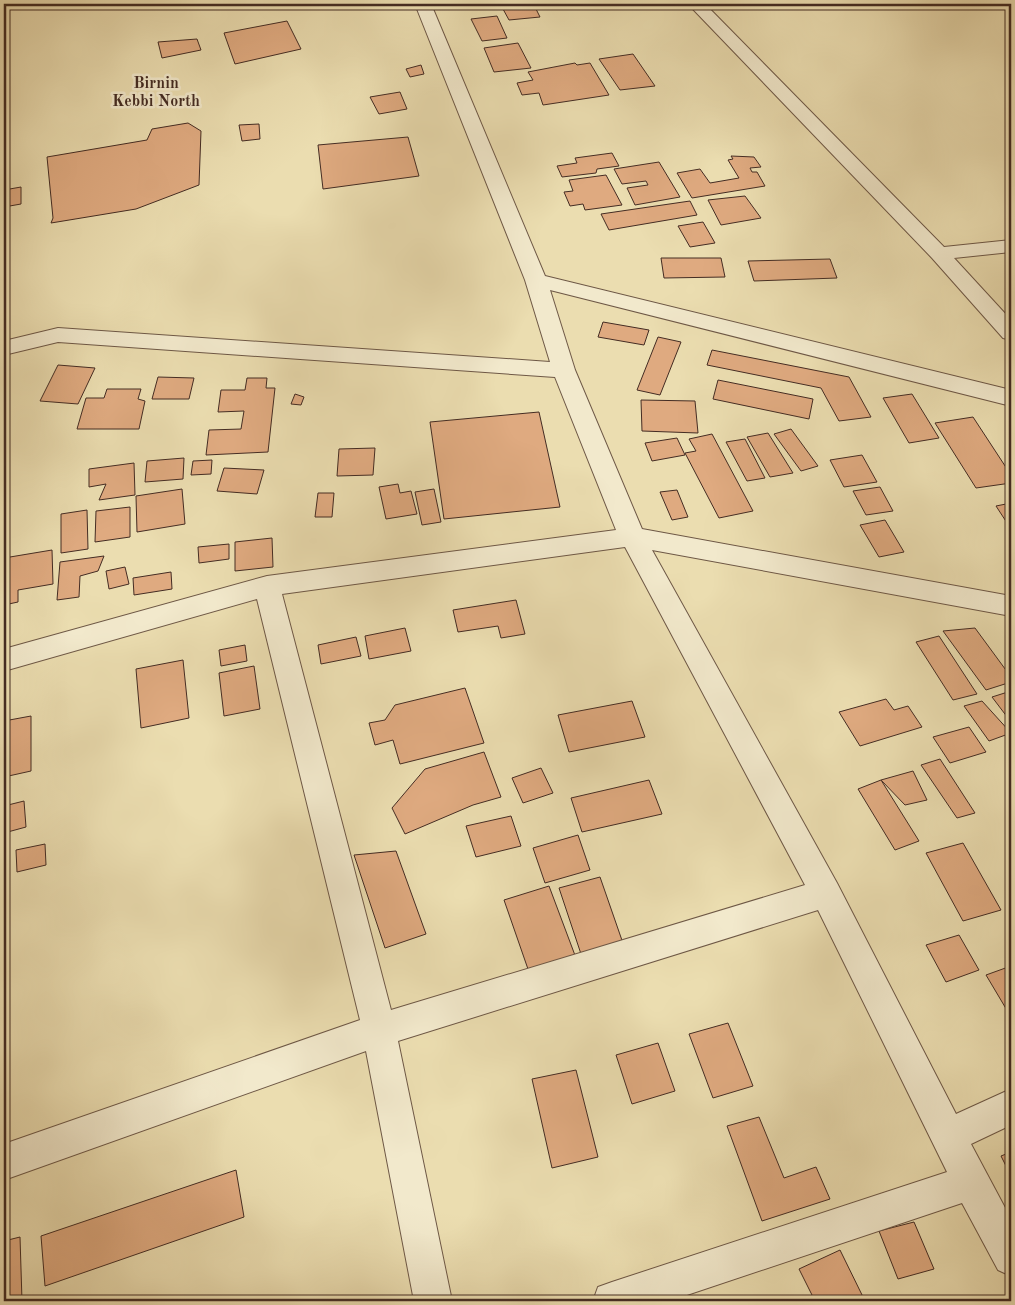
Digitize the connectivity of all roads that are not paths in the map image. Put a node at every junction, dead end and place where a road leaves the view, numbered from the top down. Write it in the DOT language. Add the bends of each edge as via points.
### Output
graph roads {
  1 [pos="423,4"];
  2 [pos="696,4"];
  3 [pos="1011,246"];
  4 [pos="939,254"];
  5 [pos="536,280"];
  6 [pos="1011,333"];
  7 [pos="4,348"];
  8 [pos="564,370"];
  9 [pos="1011,398"];
  10 [pos="632,536"];
  11 [pos="267,586"];
  12 [pos="1011,606"];
  13 [pos="4,660"];
  14 [pos="826,892"];
  15 [pos="378,1030"];
  16 [pos="1011,1107"];
  17 [pos="948,1136"];
  18 [pos="4,1162"];
  19 [pos="971,1182"];
  20 [pos="1011,1257"];
  21 [pos="433,1301"];
  22 [pos="612,1301"];
  1 -- 5 [label="street"];
  2 -- 4 [label="street"];
  3 -- 4 [label="street"];
  4 -- 6 [label="street"];
  5 -- 8 [label="street"];
  5 -- 9 [label="street"];
  7 -- 8 [label="street" via="58,335"];
  8 -- 10 [label="street"];
  10 -- 11 [label="street"];
  10 -- 12 [label="street"];
  10 -- 14 [label="street"];
  11 -- 13 [label="street"];
  11 -- 15 [label="street"];
  14 -- 15 [label="street"];
  14 -- 17 [label="street"];
  15 -- 18 [label="street"];
  15 -- 21 [label="street"];
  16 -- 17 [label="street"];
  17 -- 19 [label="street"];
  19 -- 20 [label="street"];
  19 -- 22 [label="street"];
}
